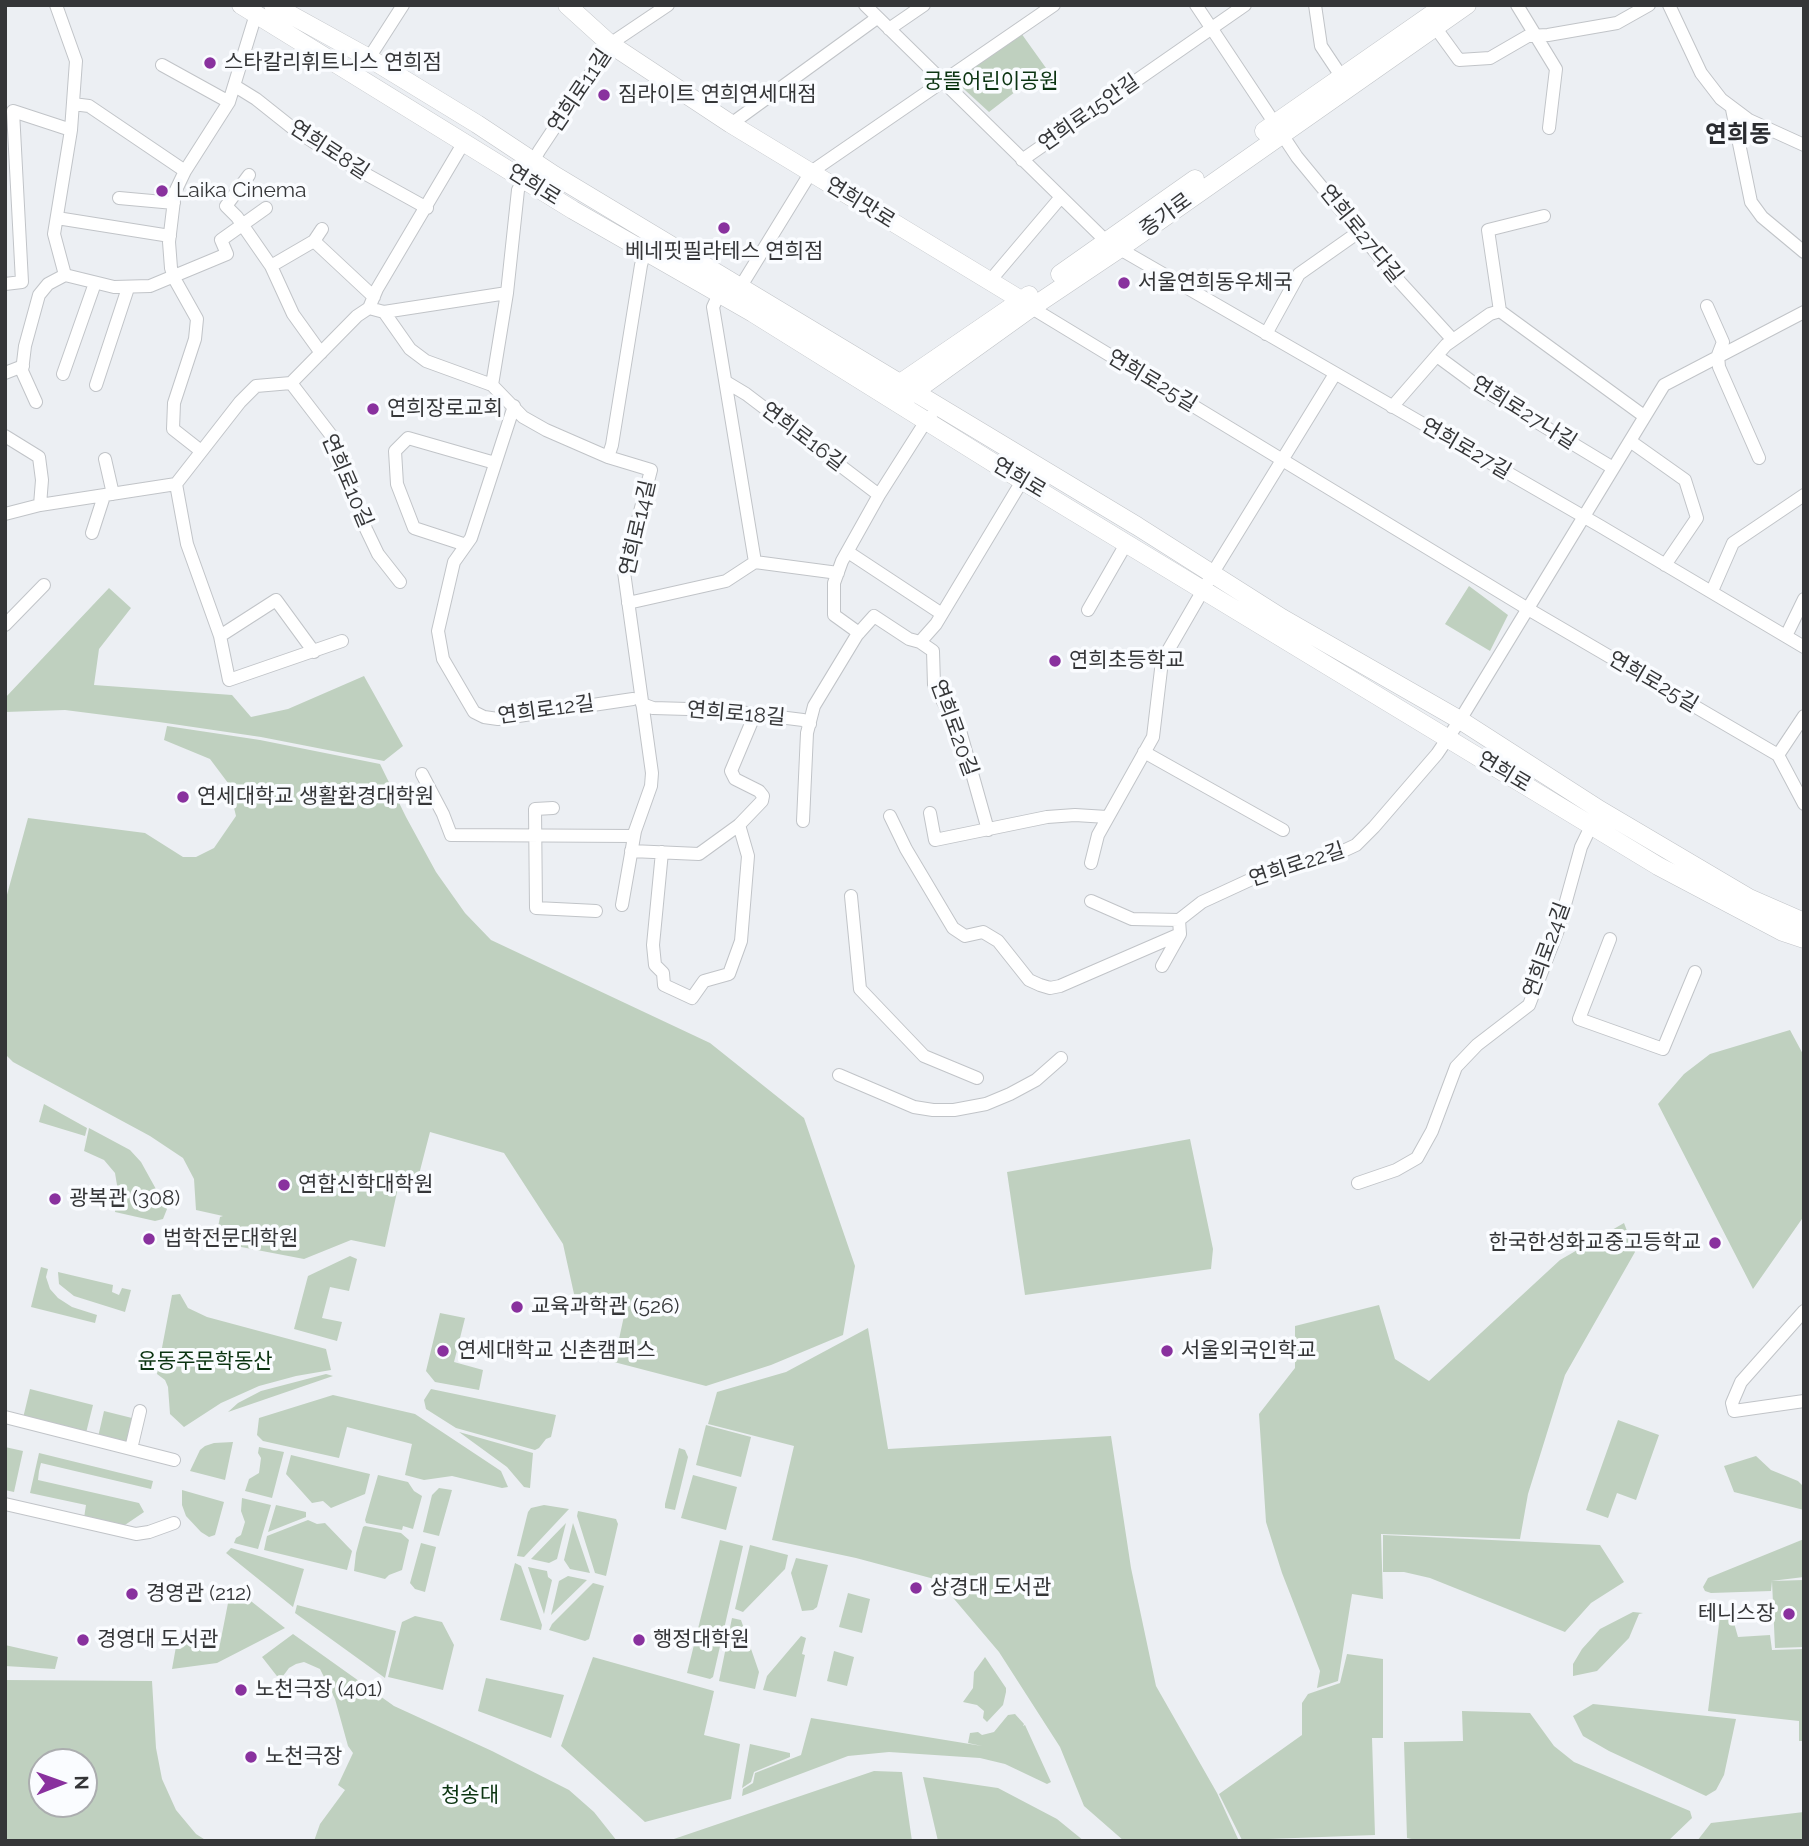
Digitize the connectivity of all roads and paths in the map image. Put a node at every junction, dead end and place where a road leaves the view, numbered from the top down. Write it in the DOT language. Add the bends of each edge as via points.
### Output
graph roads {
  1 [pos="56,5"];
  2 [pos="274,5"];
  3 [pos="403,5"];
  4 [pos="567,5"];
  5 [pos="668,5"];
  6 [pos="865,5"];
  7 [pos="924,5"];
  8 [pos="1054,5"];
  9 [pos="1196,5"];
  10 [pos="1245,5"];
  11 [pos="1315,5"];
  12 [pos="1445,5"];
  13 [pos="1467,5"];
  14 [pos="1517,5"];
  15 [pos="1650,5"];
  16 [pos="1669,5"];
  17 [pos="249,10"];
  18 [pos="877,18"];
  19 [pos="1435,27"];
  20 [pos="1213,28"];
  21 [pos="889,29"];
  22 [pos="1536,35"];
  23 [pos="610,44"];
  24 [pos="369,58"];
  25 [pos="162,65"];
  26 [pos="1341,76"];
  27 [pos="943,83"];
  28 [pos="235,86"];
  29 [pos="229,102"];
  30 [pos="73,104"];
  31 [pos="1732,109"];
  32 [pos="731,124"];
  33 [pos="1278,128"];
  34 [pos="1549,128"];
  35 [pos="71,130"];
  36 [pos="464,142"];
  37 [pos="1804,145"];
  38 [pos="1022,160"];
  39 [pos="533,161"];
  40 [pos="185,171"];
  41 [pos="811,172"];
  42 [pos="249,175"];
  43 [pos="523,179"];
  44 [pos="1061,197"];
  45 [pos="118,198"];
  46 [pos="174,203"];
  47 [pos="266,208"];
  48 [pos="427,208"];
  49 [pos="1545,216"];
  50 [pos="57,218"];
  51 [pos="242,224"];
  52 [pos="322,229"];
  53 [pos="1357,230"];
  54 [pos="170,236"];
  55 [pos="314,242"];
  56 [pos="1113,245"];
  57 [pos="645,252"];
  58 [pos="1804,252"];
  59 [pos="271,267"];
  60 [pos="65,275"];
  61 [pos="174,278"];
  62 [pos="989,282"];
  63 [pos="95,283"];
  64 [pos="5,284"];
  65 [pos="741,285"];
  66 [pos="128,288"];
  67 [pos="507,293"];
  68 [pos="719,294"];
  69 [pos="372,302"];
  70 [pos="1026,304"];
  71 [pos="1707,306"];
  72 [pos="1500,311"];
  73 [pos="384,312"];
  74 [pos="1804,312"];
  75 [pos="1266,334"];
  76 [pos="1453,340"];
  77 [pos="321,353"];
  78 [pos="1437,356"];
  79 [pos="1718,356"];
  80 [pos="23,366"];
  81 [pos="5,373"];
  82 [pos="1335,373"];
  83 [pos="63,374"];
  84 [pos="726,382"];
  85 [pos="291,383"];
  86 [pos="492,385"];
  87 [pos="96,386"];
  88 [pos="907,388"];
  89 [pos="891,399"];
  90 [pos="36,402"];
  91 [pos="513,406"];
  92 [pos="1392,407"];
  93 [pos="933,415"];
  94 [pos="1644,416"];
  95 [pos="5,436"];
  96 [pos="1630,441"];
  97 [pos="201,451"];
  98 [pos="608,457"];
  99 [pos="1759,458"];
  100 [pos="105,459"];
  101 [pos="1283,461"];
  102 [pos="495,463"];
  103 [pos="1613,468"];
  104 [pos="1022,481"];
  105 [pos="176,484"];
  106 [pos="108,495"];
  107 [pos="879,495"];
  108 [pos="1804,495"];
  109 [pos="40,505"];
  110 [pos="5,514"];
  111 [pos="1583,517"];
  112 [pos="92,533"];
  113 [pos="1126,544"];
  114 [pos="466,545"];
  115 [pos="848,552"];
  116 [pos="755,562"];
  117 [pos="1665,565"];
  118 [pos="838,573"];
  119 [pos="400,582"];
  120 [pos="1207,582"];
  121 [pos="44,585"];
  122 [pos="1712,591"];
  123 [pos="1804,599"];
  124 [pos="628,603"];
  125 [pos="1528,609"];
  126 [pos="1088,610"];
  127 [pos="942,614"];
  128 [pos="5,625"];
  129 [pos="859,633"];
  130 [pos="220,636"];
  131 [pos="1786,636"];
  132 [pos="342,641"];
  133 [pos="920,642"];
  134 [pos="1804,647"];
  135 [pos="314,652"];
  136 [pos="637,702"];
  137 [pos="755,714"];
  138 [pos="1804,716"];
  139 [pos="1460,720"];
  140 [pos="810,723"];
  141 [pos="1447,738"];
  142 [pos="1144,752"];
  143 [pos="1778,755"];
  144 [pos="422,774"];
  145 [pos="1804,804"];
  146 [pos="553,808"];
  147 [pos="930,813"];
  148 [pos="890,816"];
  149 [pos="1107,817"];
  150 [pos="1595,818"];
  151 [pos="803,821"];
  152 [pos="739,825"];
  153 [pos="988,830"];
  154 [pos="1283,830"];
  155 [pos="535,835"];
  156 [pos="634,836"];
  157 [pos="631,851"];
  158 [pos="662,852"];
  159 [pos="1091,863"];
  160 [pos="851,896"];
  161 [pos="1091,901"];
  162 [pos="622,905"];
  163 [pos="596,911"];
  164 [pos="1179,920"];
  165 [pos="1804,922"];
  166 [pos="1180,934"];
  167 [pos="1610,939"];
  168 [pos="1804,939"];
  169 [pos="1162,966"];
  170 [pos="1695,972"];
  171 [pos="1061,1058"];
  172 [pos="839,1074"];
  173 [pos="977,1078"];
  174 [pos="1358,1183"];
  175 [pos="1804,1311"];
  176 [pos="1804,1401"];
  177 [pos="140,1411"];
  178 [pos="5,1417"];
  179 [pos="131,1449"];
  180 [pos="174,1460"];
  181 [pos="5,1504"];
  182 [pos="174,1523"];
  1 -- 30 [label="street" via="76,61"];
  2 -- 24 [label="main road, 연희로"];
  3 -- 24 [label="street"];
  4 -- 23 [label="main road, 연희맛로"];
  5 -- 23 [label="street, 연희로11길"];
  6 -- 18 [label="street, 연희로15안길"];
  7 -- 21 [label="street"];
  8 -- 27 [label="street"];
  9 -- 20 [label="street"];
  10 -- 20 [label="street, 연희로15안길"];
  11 -- 26 [label="street" via="1321,46"];
  12 -- 26 [label="main road, 증가로"];
  13 -- 19 [label="main road, 증가로"];
  14 -- 22 [label="street"];
  15 -- 22 [label="street" via="1617,23"];
  16 -- 31 [label="street" via="1701,72"];
  17 -- 28 [label="street"];
  17 -- 36 [label="main road, 연희로"];
  18 -- 21 [label="street, 연희로15안길"];
  18 -- 32 [label="street"];
  19 -- 22 [label="street" via="1459,60 1490,58"];
  19 -- 33 [label="main road, 증가로"];
  20 -- 33 [label="street"];
  20 -- 38 [label="street, 연희로15안길"];
  21 -- 27 [label="street, 연희로15안길"];
  22 -- 34 [label="street" via="1556,69"];
  23 -- 32 [label="main road, 연희맛로"];
  23 -- 39 [label="street, 연희로11길"];
  24 -- 39 [label="main road, 연희로"];
  25 -- 29 [label="street"];
  26 -- 33 [label="main road, 증가로"];
  27 -- 38 [label="street, 연희로15안길"];
  27 -- 41 [label="street"];
  28 -- 29 [label="street"];
  28 -- 48 [label="street, 연희로8길" via="334,156"];
  29 -- 40 [label="street"];
  30 -- 35 [label="street"];
  30 -- 40 [label="street" via="89,106"];
  31 -- 37 [label="street"];
  31 -- 58 [label="street" via="1751,202"];
  32 -- 41 [label="main road, 연희맛로"];
  33 -- 53 [label="street, 연희로27다길"];
  33 -- 56 [label="main road, 증가로"];
  35 -- 50 [label="street"];
  35 -- 64 [label="street" via="13,111 22,282"];
  36 -- 43 [label="main road, 연희로"];
  36 -- 48 [label="street"];
  38 -- 44 [label="street"];
  39 -- 43 [label="street"];
  39 -- 65 [label="main road, 연희로"];
  40 -- 46 [label="street"];
  41 -- 62 [label="main road, 연희맛로"];
  41 -- 65 [label="street"];
  42 -- 51 [label="street" via="226,206"];
  43 -- 57 [label="main road, 연희로"];
  43 -- 67 [label="street"];
  44 -- 56 [label="street"];
  44 -- 62 [label="street"];
  45 -- 46 [label="street"];
  46 -- 54 [label="street"];
  47 -- 51 [label="street"];
  48 -- 69 [label="street"];
  49 -- 72 [label="street" via="1488,230"];
  50 -- 54 [label="street"];
  50 -- 60 [label="street" via="54,234"];
  51 -- 59 [label="street"];
  51 -- 61 [label="street" via="221,240 227,254"];
  52 -- 55 [label="street"];
  53 -- 75 [label="street" via="1299,274"];
  53 -- 76 [label="street, 연희로27다길"];
  54 -- 61 [label="street"];
  55 -- 59 [label="street"];
  55 -- 69 [label="street"];
  56 -- 70 [label="main road, 증가로"];
  56 -- 75 [label="street, 연희로27길"];
  57 -- 68 [label="main road, 연희로"];
  57 -- 98 [label="street"];
  59 -- 77 [label="street" via="292,314"];
  60 -- 63 [label="street"];
  60 -- 80 [label="street" via="39,295"];
  61 -- 66 [label="street"];
  61 -- 97 [label="street" via="197,319 174,403 173,429"];
  62 -- 70 [label="main road, 연희맛로"];
  63 -- 66 [label="street"];
  63 -- 83 [label="street"];
  65 -- 88 [label="main road, 연희로"];
  66 -- 87 [label="street"];
  67 -- 73 [label="street"];
  67 -- 86 [label="street"];
  68 -- 84 [label="street, 연희로16길" via="713,307"];
  68 -- 89 [label="main road, 연희로"];
  69 -- 73 [label="street"];
  69 -- 77 [label="street"];
  70 -- 88 [label="main road, 증가로"];
  70 -- 101 [label="street, 연희로25길"];
  71 -- 79 [label="street" via="1723,342"];
  72 -- 76 [label="street"];
  72 -- 94 [label="street"];
  73 -- 86 [label="street" via="410,349 426,361"];
  74 -- 79 [label="street"];
  75 -- 82 [label="street, 연희로27길"];
  76 -- 78 [label="street"];
  77 -- 85 [label="street"];
  78 -- 92 [label="street"];
  78 -- 103 [label="street, 연희로27나길" via="1479,387"];
  79 -- 94 [label="street" via="1664,385"];
  79 -- 99 [label="street"];
  80 -- 81 [label="street"];
  80 -- 90 [label="street"];
  82 -- 92 [label="street, 연희로27길"];
  82 -- 101 [label="street"];
  84 -- 107 [label="street, 연희로16길"];
  84 -- 116 [label="street, 연희로16길"];
  85 -- 97 [label="street" via="257,386"];
  85 -- 119 [label="street, 연희로10길" via="334,439 366,529"];
  86 -- 91 [label="street"];
  88 -- 89 [label="main road, 증가로"];
  88 -- 93 [label="main road, 연희로"];
  89 -- 93 [label="main road, 연희로"];
  91 -- 98 [label="street" via="534,424"];
  91 -- 102 [label="street, 연희로12길"];
  92 -- 111 [label="street, 연희로27길"];
  93 -- 104 [label="main road, 연희로"];
  93 -- 107 [label="street"];
  93 -- 120 [label="main road, 연희로" via="1125,519"];
  94 -- 96 [label="street"];
  95 -- 109 [label="street" via="38,457"];
  96 -- 103 [label="street"];
  96 -- 117 [label="street" via="1685,480 1697,518"];
  97 -- 105 [label="street"];
  98 -- 124 [label="street, 연희로14길" via="651,470 624,572"];
  100 -- 106 [label="street"];
  101 -- 120 [label="street"];
  101 -- 125 [label="street, 연희로25길"];
  102 -- 114 [label="street, 연희로12길"];
  102 -- 114 [label="street" via="408,438 395,450 397,484 414,528"];
  103 -- 111 [label="street"];
  104 -- 113 [label="main road, 연희로"];
  104 -- 127 [label="street"];
  105 -- 106 [label="street"];
  105 -- 130 [label="street" via="187,544"];
  106 -- 109 [label="street"];
  106 -- 112 [label="street"];
  107 -- 115 [label="street"];
  108 -- 122 [label="street" via="1733,543"];
  109 -- 110 [label="street"];
  111 -- 117 [label="street, 연희로27길"];
  111 -- 125 [label="street"];
  113 -- 120 [label="main road, 연희로"];
  113 -- 126 [label="street"];
  114 -- 136 [label="street, 연희로12길" via="454,562 438,631 443,659 474,712 498,719"];
  115 -- 118 [label="street"];
  115 -- 127 [label="street"];
  116 -- 118 [label="street"];
  116 -- 124 [label="street" via="726,581"];
  117 -- 122 [label="street, 연희로27길"];
  118 -- 129 [label="street" via="834,615"];
  120 -- 139 [label="main road, 연희로"];
  120 -- 141 [label="main road, 연희로"];
  120 -- 142 [label="street" via="1162,662 1153,737"];
  121 -- 128 [label="street"];
  122 -- 131 [label="street, 연희로27길"];
  123 -- 131 [label="street"];
  124 -- 136 [label="street, 연희로14길"];
  125 -- 139 [label="street"];
  125 -- 143 [label="street, 연희로25길"];
  127 -- 133 [label="street"];
  129 -- 133 [label="street" via="874,616"];
  129 -- 140 [label="street, 연희로18길" via="814,706"];
  130 -- 135 [label="street" via="276,600"];
  130 -- 135 [label="street" via="229,680"];
  131 -- 134 [label="street, 연희로27길"];
  132 -- 135 [label="street"];
  133 -- 153 [label="street, 연희로20길" via="933,651 934,685 961,734"];
  136 -- 137 [label="street, 연희로18길" via="653,708"];
  136 -- 156 [label="street, 연희로14길" via="652,773"];
  137 -- 140 [label="street, 연희로18길"];
  137 -- 152 [label="street" via="731,771 735,779 763,796"];
  138 -- 143 [label="street"];
  139 -- 141 [label="street, 연희로22길"];
  139 -- 150 [label="main road, 연희로"];
  140 -- 151 [label="street"];
  141 -- 150 [label="main road, 연희로"];
  141 -- 164 [label="street, 연희로22길" via="1356,845 1254,878 1202,902"];
  142 -- 149 [label="street"];
  142 -- 154 [label="street"];
  143 -- 145 [label="street"];
  144 -- 155 [label="street" via="451,835"];
  146 -- 155 [label="street" via="535,809"];
  147 -- 153 [label="street" via="935,840"];
  148 -- 166 [label="street" via="953,928 965,936 983,932 998,941 1029,980 1040,985 1060,986"];
  149 -- 153 [label="street" via="1047,817"];
  149 -- 159 [label="street"];
  150 -- 165 [label="main road, 연희로"];
  150 -- 168 [label="main road, 연희로" via="1658,866"];
  150 -- 174 [label="street, 연희로24길" via="1581,847 1558,930 1529,1005 1477,1045 1456,1068 1418,1158"];
  152 -- 158 [label="street" via="699,854"];
  152 -- 158 [label="street" via="748,856 741,941 729,974 704,981 692,998 664,985 663,973 655,965"];
  155 -- 156 [label="street"];
  155 -- 163 [label="street" via="536,908"];
  156 -- 157 [label="street, 연희로14길"];
  157 -- 158 [label="street"];
  157 -- 162 [label="street, 연희로14길"];
  160 -- 173 [label="street" via="860,989 924,1056"];
  161 -- 164 [label="street" via="1132,919"];
  164 -- 166 [label="street"];
  166 -- 169 [label="street"];
  167 -- 170 [label="street" via="1579,1019 1662,1049"];
  171 -- 172 [label="street" via="1036,1080 1010,1094 954,1110 914,1107"];
  175 -- 176 [label="street" via="1741,1382 1732,1403 1734,1411"];
  177 -- 179 [label="street"];
  178 -- 179 [label="street"];
  179 -- 180 [label="street"];
  181 -- 182 [label="street" via="136,1534"];
}
